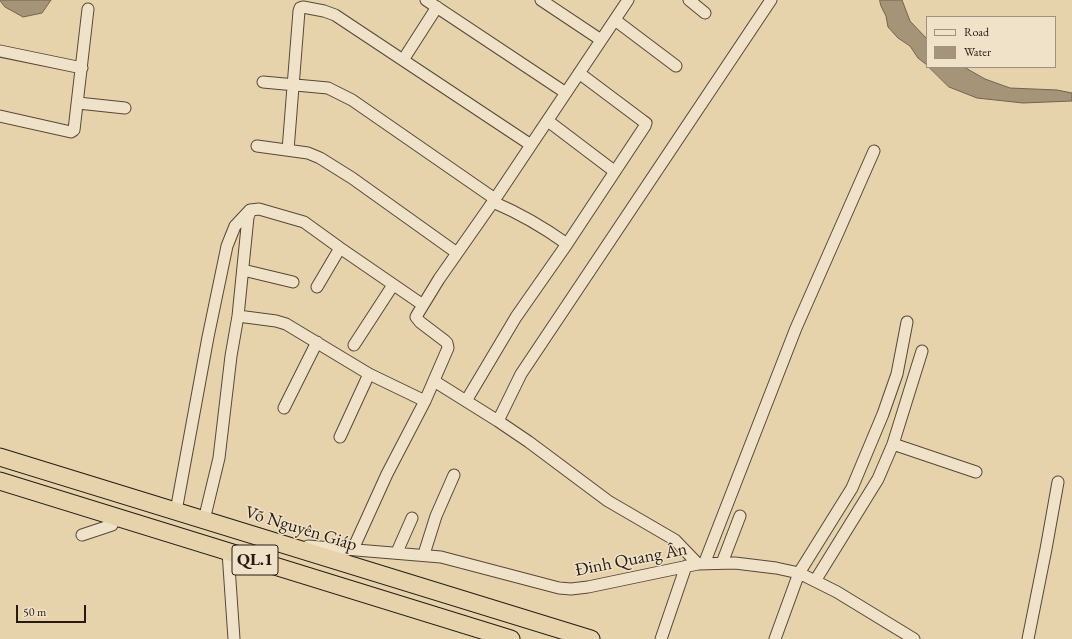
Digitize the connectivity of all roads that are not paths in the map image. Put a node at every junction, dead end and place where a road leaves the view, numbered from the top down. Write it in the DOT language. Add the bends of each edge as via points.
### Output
graph roads {
  1 [pos="426,0"];
  2 [pos="542,0"];
  3 [pos="628,0"];
  4 [pos="689,0"];
  5 [pos="771,0"];
  6 [pos="437,7"];
  7 [pos="88,9"];
  8 [pos="705,13"];
  9 [pos="615,20"];
  10 [pos="601,40"];
  11 [pos="0,51"];
  12 [pos="404,60"];
  13 [pos="676,66"];
  14 [pos="82,68"];
  15 [pos="580,73"];
  16 [pos="263,82"];
  17 [pos="293,85"];
  18 [pos="566,93"];
  19 [pos="78,103"];
  20 [pos="125,108"];
  21 [pos="0,116"];
  22 [pos="548,121"];
  23 [pos="532,145"];
  24 [pos="257,146"];
  25 [pos="288,150"];
  26 [pos="874,151"];
  27 [pos="614,171"];
  28 [pos="494,201"];
  29 [pos="251,210"];
  30 [pos="567,244"];
  31 [pos="340,248"];
  32 [pos="457,253"];
  33 [pos="243,270"];
  34 [pos="293,282"];
  35 [pos="393,285"];
  36 [pos="317,287"];
  37 [pos="423,305"];
  38 [pos="238,316"];
  39 [pos="907,322"];
  40 [pos="317,342"];
  41 [pos="354,345"];
  42 [pos="922,351"];
  43 [pos="369,374"];
  44 [pos="434,381"];
  45 [pos="425,401"];
  46 [pos="466,401"];
  47 [pos="284,408"];
  48 [pos="498,421"];
  49 [pos="340,437"];
  50 [pos="893,444"];
  51 [pos="0,457"];
  52 [pos="976,472"];
  53 [pos="454,475"];
  54 [pos="0,481"];
  55 [pos="1058,482"];
  56 [pos="176,511"];
  57 [pos="740,516"];
  58 [pos="116,517"];
  59 [pos="412,518"];
  60 [pos="204,520"];
  61 [pos="82,535"];
  62 [pos="269,540"];
  63 [pos="353,549"];
  64 [pos="228,552"];
  65 [pos="397,552"];
  66 [pos="424,554"];
  67 [pos="722,563"];
  68 [pos="701,564"];
  69 [pos="686,566"];
  70 [pos="799,572"];
  71 [pos="815,581"];
  72 [pos="483,635"];
  73 [pos="234,639"];
  74 [pos="511,639"];
  75 [pos="591,639"];
  76 [pos="661,639"];
  77 [pos="775,639"];
  78 [pos="914,639"];
  79 [pos="1028,639"];
  1 -- 6 [label="street"];
  2 -- 10 [label="street"];
  3 -- 9 [label="street"];
  4 -- 8 [label="street"];
  5 -- 48 [label="street" via="522,374"];
  6 -- 12 [label="street"];
  6 -- 18 [label="street"];
  7 -- 14 [label="street"];
  9 -- 10 [label="street"];
  9 -- 13 [label="street"];
  10 -- 15 [label="street"];
  11 -- 14 [label="street"];
  12 -- 17 [label="street" via="335,15 303,7 300,8"];
  12 -- 23 [label="street"];
  14 -- 19 [label="street"];
  15 -- 18 [label="street"];
  15 -- 27 [label="street" via="646,123"];
  16 -- 17 [label="street"];
  17 -- 25 [label="street"];
  17 -- 28 [label="street" via="328,88 338,92"];
  18 -- 22 [label="street"];
  19 -- 20 [label="street"];
  19 -- 21 [label="street" via="76,126 71,132"];
  22 -- 23 [label="street"];
  22 -- 27 [label="street"];
  23 -- 28 [label="street"];
  24 -- 25 [label="street"];
  25 -- 32 [label="street" via="308,153 352,178"];
  26 -- 68 [label="street" via="796,328"];
  27 -- 30 [label="street"];
  28 -- 30 [label="street" via="532,220"];
  28 -- 32 [label="street"];
  29 -- 31 [label="street" via="259,209 304,222"];
  29 -- 33 [label="street" via="248,217"];
  29 -- 56 [label="street" via="235,226 227,246"];
  30 -- 46 [label="street" via="516,317"];
  31 -- 35 [label="street"];
  31 -- 36 [label="street"];
  32 -- 37 [label="street"];
  33 -- 34 [label="street"];
  33 -- 38 [label="street"];
  35 -- 37 [label="street"];
  35 -- 41 [label="street"];
  37 -- 44 [label="street" via="416,317 417,320 448,346"];
  38 -- 40 [label="street" via="286,324"];
  38 -- 60 [label="street" via="218,458"];
  39 -- 70 [label="street" via="897,374 852,488"];
  40 -- 43 [label="street"];
  40 -- 47 [label="street"];
  42 -- 50 [label="street"];
  43 -- 45 [label="street"];
  43 -- 49 [label="street"];
  44 -- 45 [label="street"];
  44 -- 46 [label="street"];
  45 -- 63 [label="street" via="386,474"];
  46 -- 48 [label="street"];
  48 -- 68 [label="street" via="602,497 675,540"];
  50 -- 52 [label="street"];
  50 -- 71 [label="street" via="878,479"];
  51 -- 56 [label="highway, Võ Nguyên Giáp / QL.1"];
  53 -- 66 [label="street" via="436,516"];
  54 -- 58 [label="highway, QL.1"];
  55 -- 79 [label="street"];
  56 -- 60 [label="highway, Võ Nguyên Giáp / QL.1"];
  57 -- 67 [label="street"];
  58 -- 61 [label="street" via="112,525"];
  58 -- 64 [label="highway, QL.1"];
  59 -- 65 [label="street"];
  60 -- 62 [label="highway, Võ Nguyên Giáp / QL.1"];
  62 -- 63 [label="street, Đinh Quang Ân" via="298,546"];
  62 -- 75 [label="highway, Võ Nguyên Giáp / QL.1"];
  63 -- 65 [label="street, Đinh Quang Ân"];
  64 -- 72 [label="highway, QL.1"];
  64 -- 73 [label="street"];
  65 -- 66 [label="street, Đinh Quang Ân"];
  66 -- 69 [label="street, Đinh Quang Ân" via="571,589"];
  67 -- 68 [label="street, Đinh Quang Ân"];
  67 -- 70 [label="street, Đinh Quang Ân"];
  68 -- 69 [label="street, Đinh Quang Ân"];
  69 -- 76 [label="street"];
  70 -- 71 [label="street, Đinh Quang Ân"];
  70 -- 77 [label="street"];
  71 -- 78 [label="street, Đinh Quang Ân"];
  72 -- 74 [label="highway, QL.1"];
}
